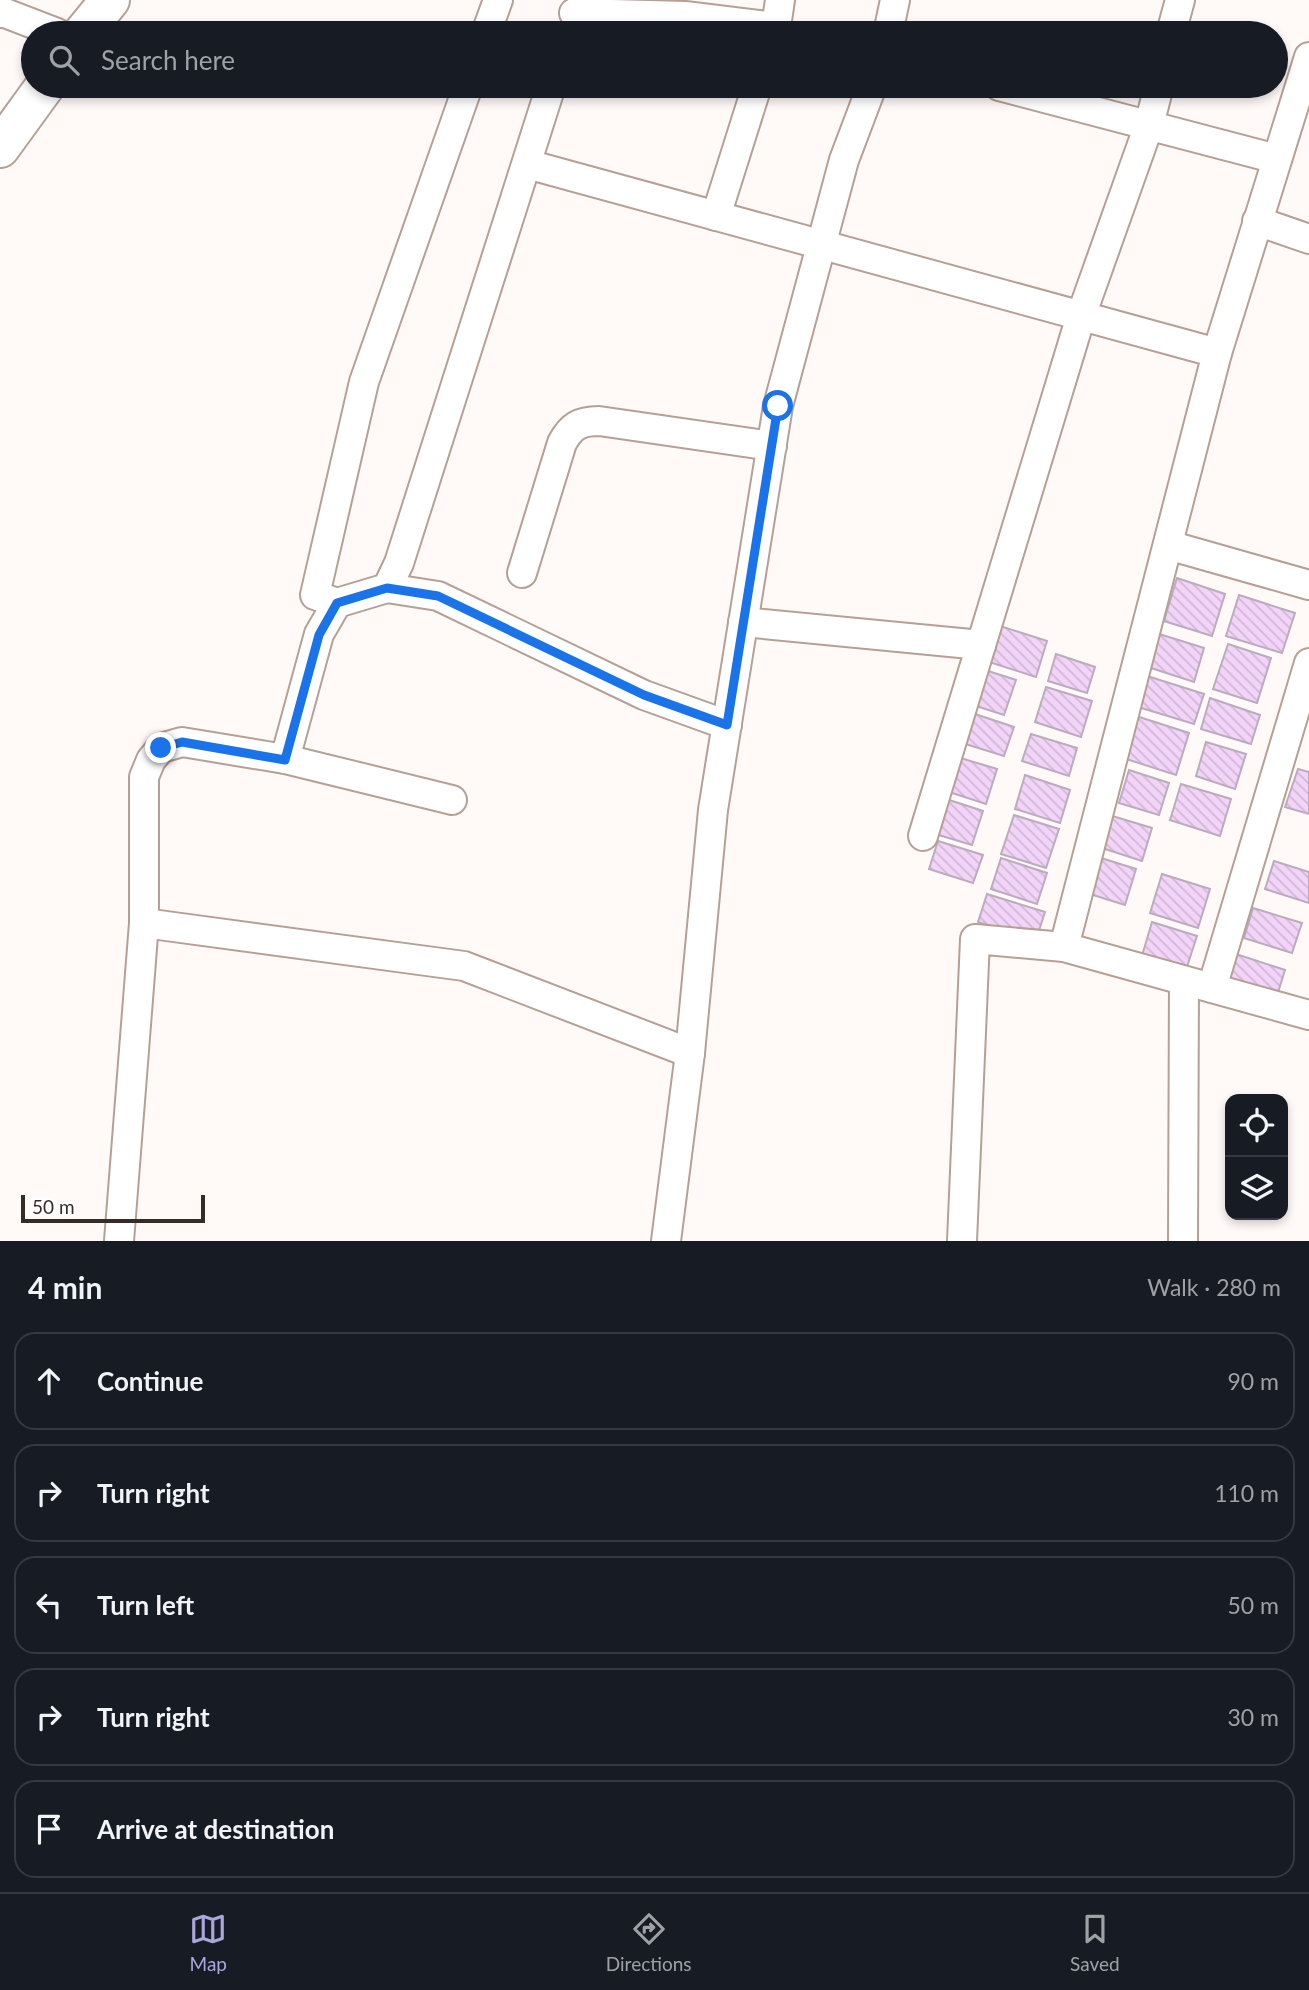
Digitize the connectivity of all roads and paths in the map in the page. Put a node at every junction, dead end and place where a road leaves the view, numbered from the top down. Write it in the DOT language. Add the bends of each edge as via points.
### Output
graph roads {
  1 [pos="110,0"];
  2 [pos="498,0"];
  3 [pos="895,0"];
  4 [pos="1180,0"];
  5 [pos="6,8"];
  6 [pos="573,15"];
  7 [pos="33,21"];
  8 [pos="93,21"];
  9 [pos="490,21"];
  10 [pos="754,21"];
  11 [pos="891,21"];
  12 [pos="1174,21"];
  13 [pos="1309,57"];
  14 [pos="36,98"];
  15 [pos="464,98"];
  16 [pos="547,98"];
  17 [pos="753,98"];
  18 [pos="867,98"];
  19 [pos="1045,98"];
  20 [pos="1155,98"];
  21 [pos="1149,125"];
  22 [pos="0,148"];
  23 [pos="1277,159"];
  24 [pos="527,164"];
  25 [pos="716,216"];
  26 [pos="1257,221"];
  27 [pos="1309,239"];
  28 [pos="822,245"];
  29 [pos="1081,316"];
  30 [pos="1217,353"];
  31 [pos="772,446"];
  32 [pos="1167,545"];
  33 [pos="522,573"];
  34 [pos="1309,585"];
  35 [pos="387,588"];
  36 [pos="337,603"];
  37 [pos="743,622"];
  38 [pos="981,645"];
  39 [pos="1309,663"];
  40 [pos="727,725"];
  41 [pos="285,760"];
  42 [pos="452,800"];
  43 [pos="923,836"];
  44 [pos="144,923"];
  45 [pos="1064,947"];
  46 [pos="1184,981"];
  47 [pos="1212,988"];
  48 [pos="1309,1015"];
  49 [pos="690,1053"];
  50 [pos="119,1241"];
  51 [pos="666,1241"];
  52 [pos="962,1241"];
  53 [pos="1184,1241"];
  1 -- 8 [label="street"];
  2 -- 9 [label="street"];
  3 -- 11 [label="street"];
  4 -- 12 [label="street"];
  5 -- 7 [label="street"];
  6 -- 10 [label="street"];
  13 -- 23 [label="street"];
  14 -- 22 [label="street"];
  15 -- 36 [label="street" via="365,382 315,595"];
  16 -- 24 [label="street"];
  17 -- 25 [label="street"];
  18 -- 28 [label="street" via="844,160"];
  19 -- 21 [label="street"];
  20 -- 21 [label="street"];
  21 -- 23 [label="street"];
  21 -- 29 [label="street"];
  23 -- 26 [label="street"];
  24 -- 25 [label="street"];
  24 -- 35 [label="street" via="399,563"];
  25 -- 28 [label="street"];
  26 -- 27 [label="street"];
  26 -- 30 [label="street"];
  28 -- 29 [label="street"];
  28 -- 31 [label="street" via="778,406"];
  29 -- 30 [label="street"];
  29 -- 38 [label="street"];
  30 -- 32 [label="street"];
  31 -- 33 [label="street" via="584,421 570,429 562,443"];
  31 -- 37 [label="street"];
  32 -- 34 [label="street"];
  32 -- 45 [label="street"];
  35 -- 36 [label="street"];
  35 -- 40 [label="street" via="438,596 644,695"];
  36 -- 41 [label="street" via="319,635"];
  37 -- 38 [label="street"];
  37 -- 40 [label="street"];
  38 -- 43 [label="street"];
  39 -- 47 [label="street"];
  40 -- 49 [label="street" via="713,810"];
  41 -- 42 [label="street"];
  41 -- 44 [label="street" via="182,742 161,748 150,760 144,777"];
  44 -- 49 [label="street" via="464,966"];
  44 -- 50 [label="street"];
  45 -- 46 [label="street"];
  45 -- 52 [label="street" via="975,939"];
  46 -- 47 [label="street"];
  46 -- 53 [label="street"];
  47 -- 48 [label="street"];
  49 -- 51 [label="street"];
}
